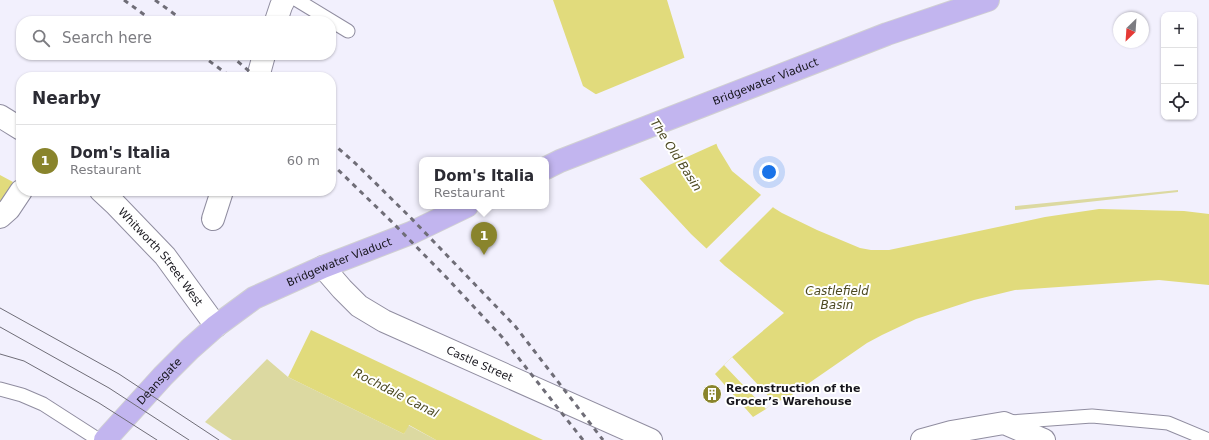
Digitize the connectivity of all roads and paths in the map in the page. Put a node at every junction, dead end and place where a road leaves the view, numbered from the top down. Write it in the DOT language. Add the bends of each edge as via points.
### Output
graph roads {
  1 [pos="988,0"];
  2 [pos="282,5"];
  3 [pos="310,16"];
  4 [pos="336,26"];
  5 [pos="348,31"];
  6 [pos="263,60"];
  7 [pos="259,72"];
  8 [pos="0,116"];
  9 [pos="16,126"];
  10 [pos="553,165"];
  11 [pos="18,196"];
  12 [pos="106,196"];
  13 [pos="461,209"];
  14 [pos="0,217"];
  15 [pos="323,267"];
  16 [pos="216,326"];
  17 [pos="0,389"];
  18 [pos="1004,423"];
  19 [pos="99,440"];
  20 [pos="105,440"];
  21 [pos="651,440"];
  22 [pos="922,440"];
  23 [pos="1044,440"];
  24 [pos="1209,440"];
  1 -- 10 [label="main road, Bridgewater Viaduct" via="887,34"];
  2 -- 3 [label="lane"];
  4 -- 5 [label="lane"];
  6 -- 7 [label="street"];
  8 -- 9 [label="street"];
  11 -- 14 [label="street"];
  12 -- 16 [label="street, Whitworth Street West" via="165,256"];
  13 -- 15 [label="main road, Bridgewater Viaduct" via="410,233"];
  15 -- 16 [label="main road, Bridgewater Viaduct" via="254,298"];
  15 -- 21 [label="street, Castle Street" via="359,306 384,321"];
  16 -- 20 [label="main road, Deansgate" via="163,376"];
  17 -- 19 [label="lane" via="43,404"];
  18 -- 22 [label="street"];
  18 -- 23 [label="street"];
  18 -- 24 [label="lane" via="1092,416 1168,423"];
}
